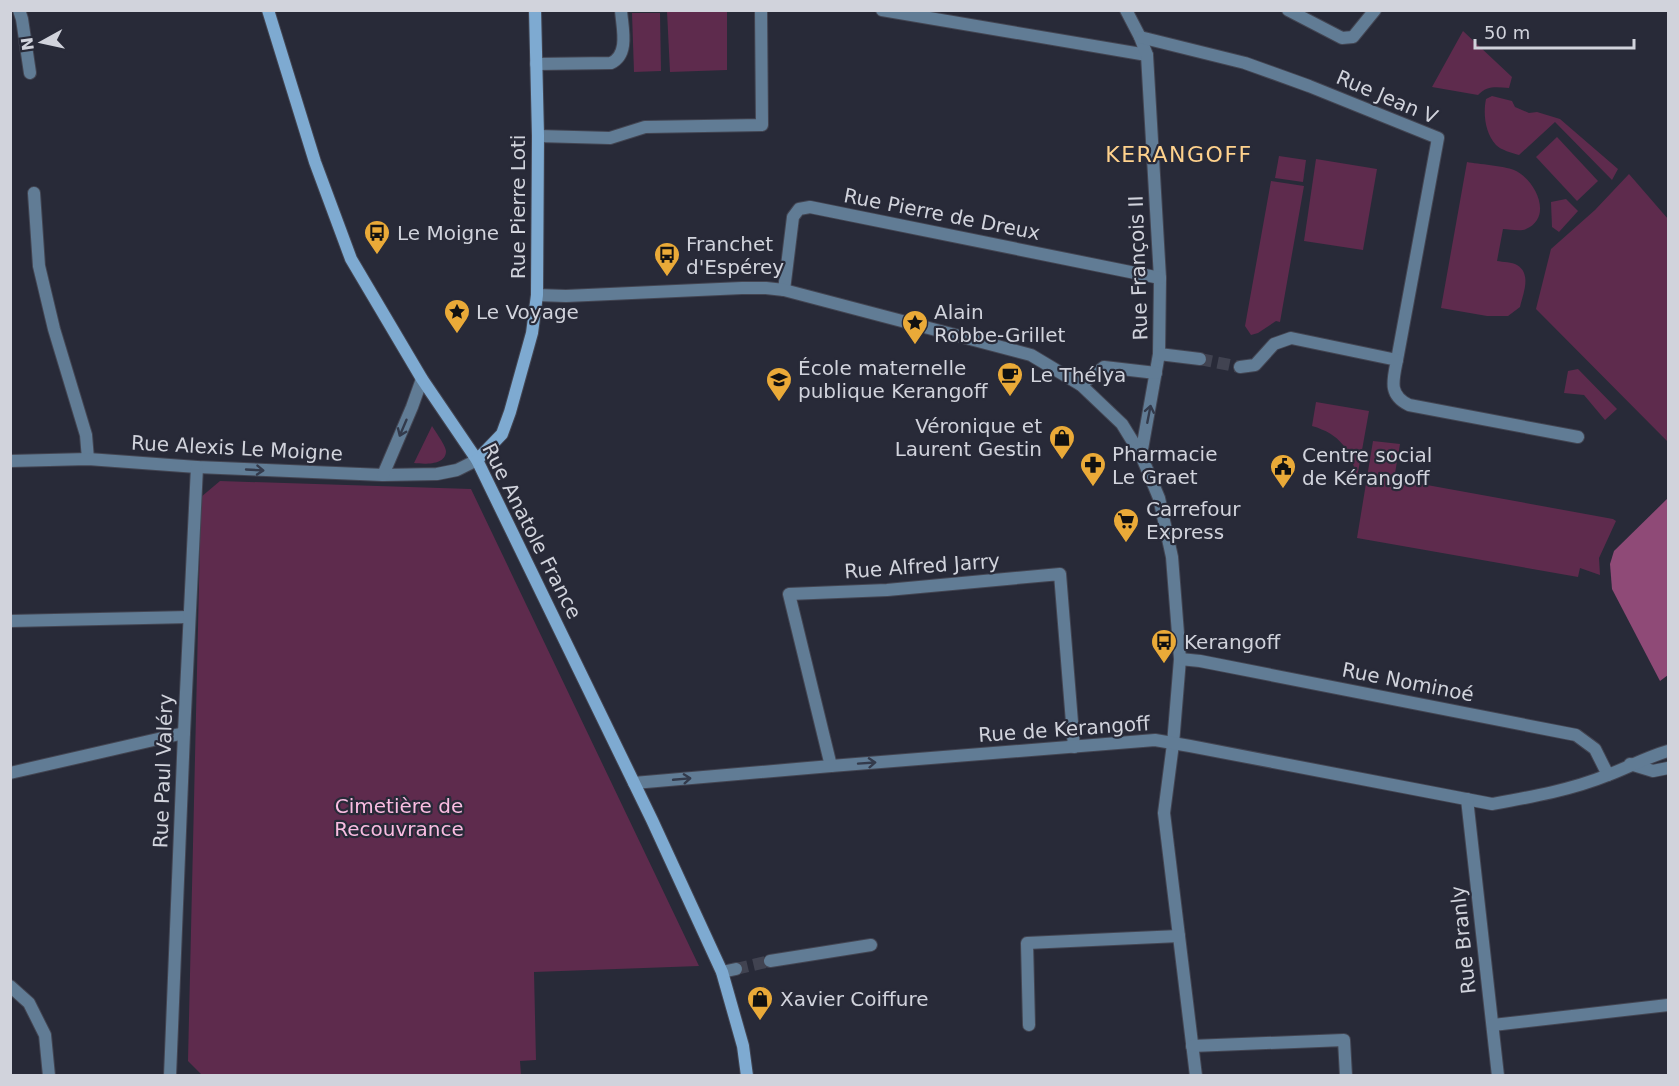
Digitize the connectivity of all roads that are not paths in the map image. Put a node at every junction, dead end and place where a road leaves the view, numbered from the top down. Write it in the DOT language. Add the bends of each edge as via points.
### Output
graph roads {
  1 [pos="18,10"];
  2 [pos="268,10"];
  3 [pos="535,10"];
  4 [pos="621,10"];
  5 [pos="761,10"];
  6 [pos="882,10"];
  7 [pos="1126,10"];
  8 [pos="1288,10"];
  9 [pos="1375,10"];
  10 [pos="1140,37"];
  11 [pos="1147,55"];
  12 [pos="536,64"];
  13 [pos="30,73"];
  14 [pos="538,136"];
  15 [pos="34,193"];
  16 [pos="1161,278"];
  17 [pos="784,290"];
  18 [pos="537,295"];
  19 [pos="1160,354"];
  20 [pos="1200,359"];
  21 [pos="1397,360"];
  22 [pos="1240,367"];
  23 [pos="1156,373"];
  24 [pos="422,379"];
  25 [pos="1081,385"];
  26 [pos="1578,437"];
  27 [pos="1141,455"];
  28 [pos="88,459"];
  29 [pos="477,460"];
  30 [pos="10,461"];
  31 [pos="197,467"];
  32 [pos="383,476"];
  33 [pos="189,617"];
  34 [pos="10,621"];
  35 [pos="1180,659"];
  36 [pos="184,733"];
  37 [pos="1173,744"];
  38 [pos="1074,747"];
  39 [pos="1668,751"];
  40 [pos="1630,764"];
  41 [pos="831,766"];
  42 [pos="1668,768"];
  43 [pos="10,773"];
  44 [pos="1608,775"];
  45 [pos="634,783"];
  46 [pos="1467,799"];
  47 [pos="1179,936"];
  48 [pos="871,945"];
  49 [pos="770,962"];
  50 [pos="736,969"];
  51 [pos="722,972"];
  52 [pos="10,986"];
  53 [pos="1668,1005"];
  54 [pos="1029,1025"];
  55 [pos="1492,1025"];
  56 [pos="1192,1046"];
  57 [pos="49,1076"];
  58 [pos="170,1076"];
  59 [pos="747,1076"];
  60 [pos="1196,1076"];
  61 [pos="1346,1076"];
  62 [pos="1498,1076"];
  1 -- 13 [label="street"];
  2 -- 24 [label="main road, Rue Anatole France" via="315,162 351,259"];
  3 -- 12 [label="main road, Rue Pierre Loti"];
  4 -- 12 [label="street" via="623,51 618,60"];
  5 -- 14 [label="street" via="762,125 645,127 610,138"];
  6 -- 11 [label="street"];
  7 -- 10 [label="street, Rue François II"];
  8 -- 9 [label="street" via="1342,38 1353,37"];
  10 -- 11 [label="street, Rue François II"];
  10 -- 21 [label="street, Rue Jean V" via="1245,63 1438,138"];
  11 -- 16 [label="street, Rue François II"];
  12 -- 14 [label="main road, Rue Pierre Loti"];
  14 -- 18 [label="main road, Rue Pierre Loti"];
  15 -- 28 [label="street" via="39,266 86,435"];
  16 -- 17 [label="street, Rue Pierre de Dreux" via="810,207 799,209 793,217"];
  16 -- 19 [label="street, Rue François II"];
  17 -- 18 [label="street"];
  17 -- 25 [label="street" via="1031,355"];
  18 -- 29 [label="main road, Rue Pierre Loti" via="532,333 510,412 502,434"];
  19 -- 20 [label="street"];
  19 -- 23 [label="street, Rue François II"];
  21 -- 22 [label="street" via="1291,338 1274,344 1255,365"];
  21 -- 26 [label="street" via="1394,392 1409,405"];
  23 -- 25 [label="street" via="1104,368"];
  27 -- 23 [label="street, Rue François II, one-way"];
  24 -- 29 [label="main road, Rue Anatole France"];
  24 -- 32 [label="street, one-way"];
  25 -- 27 [label="street" via="1122,424"];
  27 -- 35 [label="street" via="1159,498 1172,557"];
  28 -- 30 [label="street, Rue Alexis Le Moigne"];
  28 -- 31 [label="street, Rue Alexis Le Moigne"];
  29 -- 32 [label="street, Rue Alexis Le Moigne" via="437,474"];
  29 -- 45 [label="main road, Rue Anatole France"];
  31 -- 32 [label="street, Rue Alexis Le Moigne, one-way"];
  31 -- 33 [label="street, Rue Paul Valéry"];
  33 -- 34 [label="street"];
  33 -- 36 [label="street, Rue Paul Valéry"];
  35 -- 37 [label="street"];
  35 -- 44 [label="street, Rue Nominoé" via="1576,735 1595,749"];
  36 -- 43 [label="street"];
  36 -- 58 [label="street, Rue Paul Valéry"];
  37 -- 38 [label="street, Rue de Kerangoff" via="1155,740"];
  37 -- 46 [label="street, Rue de Kerangoff"];
  37 -- 47 [label="street" via="1164,813"];
  41 -- 38 [label="street, Rue de Kerangoff, one-way"];
  38 -- 41 [label="street, Rue Alfred Jarry" via="1060,574 887,590 789,594"];
  39 -- 40 [label="street, Rue de Kerangoff"];
  40 -- 42 [label="street" via="1653,771"];
  40 -- 44 [label="street, Rue de Kerangoff"];
  45 -- 41 [label="street, Rue de Kerangoff, one-way"];
  44 -- 46 [label="street, Rue de Kerangoff" via="1492,804"];
  45 -- 51 [label="main road, Rue Anatole France"];
  46 -- 55 [label="street, Rue Branly"];
  47 -- 54 [label="street" via="1027,943"];
  47 -- 56 [label="street"];
  48 -- 49 [label="street"];
  50 -- 51 [label="street"];
  51 -- 59 [label="main road, Rue Anatole France" via="743,1046"];
  52 -- 57 [label="street" via="29,1003 45,1035"];
  53 -- 55 [label="street"];
  55 -- 62 [label="street, Rue Branly"];
  56 -- 60 [label="street"];
  56 -- 61 [label="street" via="1344,1040"];
}
